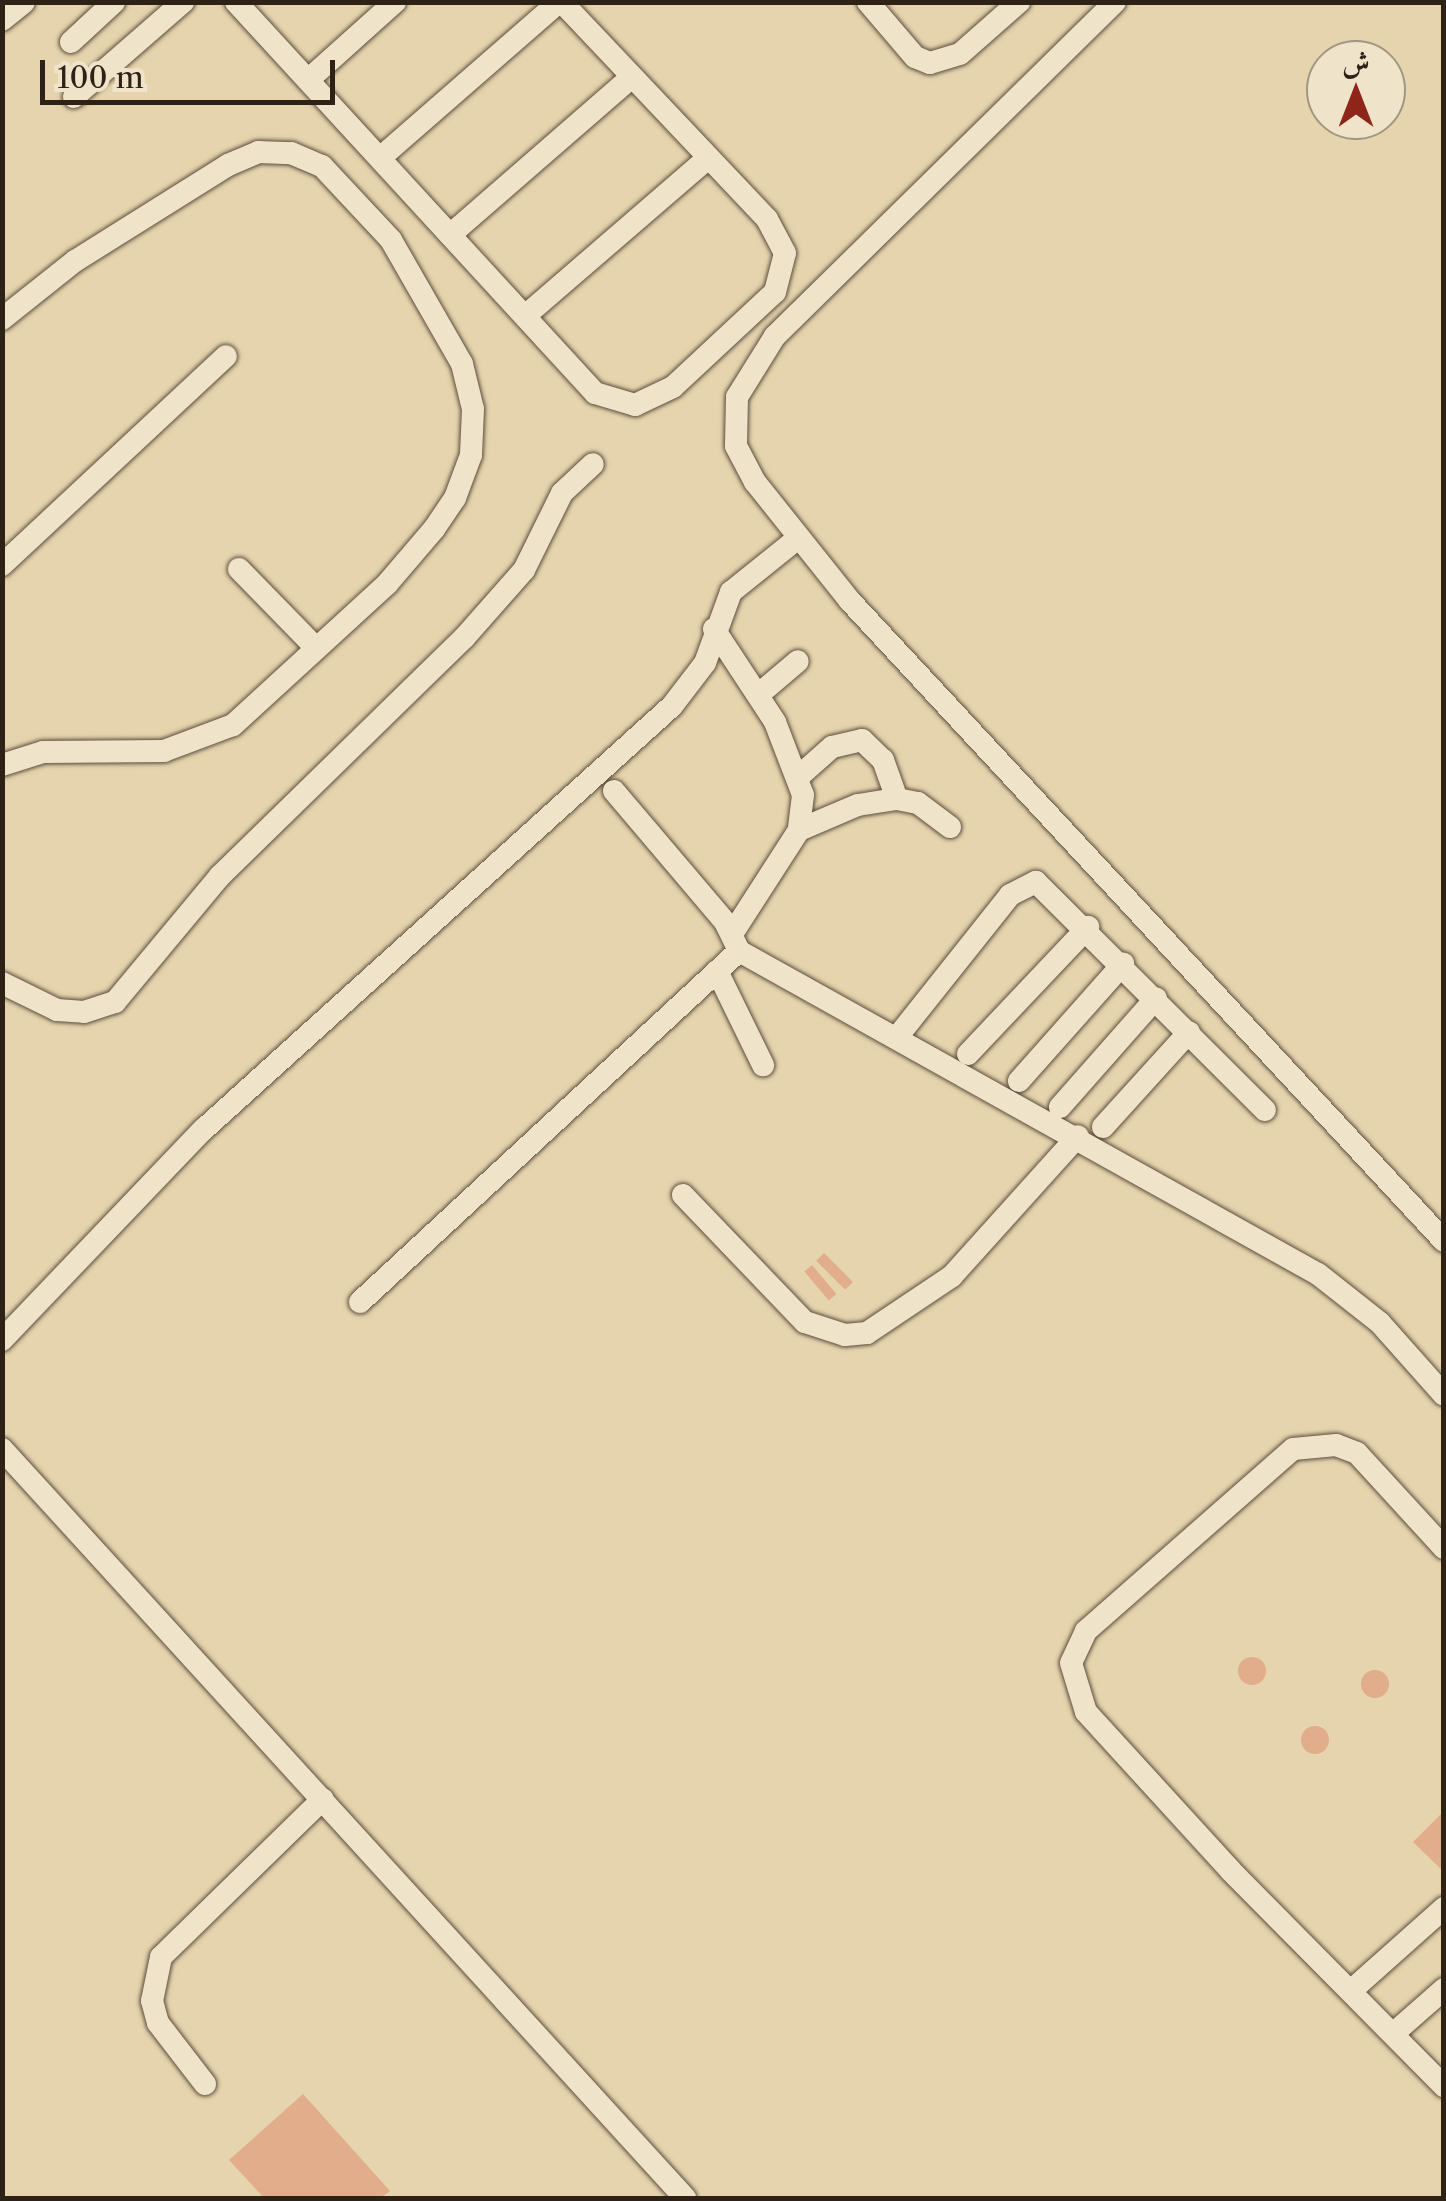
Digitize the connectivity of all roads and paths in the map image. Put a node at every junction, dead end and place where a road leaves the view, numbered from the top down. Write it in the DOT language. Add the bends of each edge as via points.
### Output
graph roads {
  1 [pos="24,2"];
  2 [pos="114,2"];
  3 [pos="183,2"];
  4 [pos="236,2"];
  5 [pos="395,2"];
  6 [pos="560,2"];
  7 [pos="868,2"];
  8 [pos="1019,2"];
  9 [pos="1115,2"];
  10 [pos="2,20"];
  11 [pos="71,42"];
  12 [pos="632,77"];
  13 [pos="308,80"];
  14 [pos="74,97"];
  15 [pos="380,158"];
  16 [pos="708,158"];
  17 [pos="450,235"];
  18 [pos="525,316"];
  19 [pos="2,319"];
  20 [pos="226,356"];
  21 [pos="593,464"];
  22 [pos="797,539"];
  23 [pos="2,565"];
  24 [pos="239,569"];
  25 [pos="714,629"];
  26 [pos="316,648"];
  27 [pos="798,661"];
  28 [pos="758,695"];
  29 [pos="2,766"];
  30 [pos="797,778"];
  31 [pos="614,791"];
  32 [pos="898,799"];
  33 [pos="950,826"];
  34 [pos="799,830"];
  35 [pos="1088,927"];
  36 [pos="736,942"];
  37 [pos="1123,964"];
  38 [pos="717,971"];
  39 [pos="2,983"];
  40 [pos="1156,998"];
  41 [pos="1189,1032"];
  42 [pos="898,1036"];
  43 [pos="968,1054"];
  44 [pos="763,1065"];
  45 [pos="1019,1081"];
  46 [pos="1060,1107"];
  47 [pos="1265,1110"];
  48 [pos="1102,1127"];
  49 [pos="1078,1136"];
  50 [pos="682,1195"];
  51 [pos="1444,1241"];
  52 [pos="360,1302"];
  53 [pos="2,1340"];
  54 [pos="1444,1396"];
  55 [pos="2,1449"];
  56 [pos="1444,1548"];
  57 [pos="322,1799"];
  58 [pos="1444,1908"];
  59 [pos="1353,1989"];
  60 [pos="1444,1989"];
  61 [pos="1394,2033"];
  62 [pos="204,2084"];
  63 [pos="1444,2086"];
  64 [pos="686,2198"];
  1 -- 10 [label="lane"];
  2 -- 11 [label="lane"];
  3 -- 14 [label="lane"];
  4 -- 13 [label="lane"];
  5 -- 13 [label="lane"];
  6 -- 12 [label="lane"];
  6 -- 15 [label="lane"];
  7 -- 8 [label="lane" via="915,57 930,63 960,54"];
  9 -- 22 [label="lane" via="794,317 747,374 737,397 736,446"];
  12 -- 16 [label="lane"];
  12 -- 17 [label="lane"];
  13 -- 15 [label="lane"];
  15 -- 17 [label="lane"];
  16 -- 18 [label="lane"];
  16 -- 18 [label="lane" via="779,235 785,272 775,292 673,388 635,406 614,403 595,393"];
  17 -- 18 [label="lane"];
  19 -- 26 [label="lane" via="74,260 258,152 291,154 344,186 391,240 462,364 473,409 471,456 455,498 412,557"];
  20 -- 23 [label="lane"];
  21 -- 39 [label="lane" via="554,505 524,570 464,638 220,876 115,1002 84,1012 57,1010"];
  22 -- 25 [label="lane" via="730,592"];
  22 -- 51 [label="lane"];
  24 -- 26 [label="lane"];
  25 -- 28 [label="lane"];
  25 -- 53 [label="lane" via="697,679 672,706 203,1130"];
  26 -- 29 [label="lane" via="233,725 200,742 127,755 43,752"];
  27 -- 28 [label="lane"];
  28 -- 30 [label="lane"];
  30 -- 32 [label="lane" via="832,746 862,740 882,760"];
  30 -- 34 [label="lane"];
  31 -- 36 [label="lane"];
  32 -- 33 [label="lane" via="918,803"];
  32 -- 34 [label="lane" via="858,805"];
  34 -- 36 [label="lane"];
  35 -- 37 [label="lane"];
  35 -- 42 [label="lane" via="1045,886 1018,888"];
  35 -- 43 [label="lane"];
  36 -- 38 [label="lane"];
  36 -- 42 [label="lane"];
  37 -- 40 [label="lane"];
  37 -- 45 [label="lane"];
  38 -- 44 [label="lane"];
  38 -- 52 [label="lane"];
  40 -- 41 [label="lane"];
  40 -- 46 [label="lane"];
  41 -- 47 [label="lane"];
  41 -- 48 [label="lane"];
  42 -- 49 [label="lane"];
  49 -- 50 [label="lane" via="952,1276 867,1332 845,1335 805,1322"];
  49 -- 54 [label="lane" via="1340,1289"];
  55 -- 57 [label="lane"];
  56 -- 59 [label="lane" via="1356,1453 1314,1444 1293,1450 1086,1631 1071,1662 1086,1712 1230,1872"];
  57 -- 62 [label="lane" via="161,1957 152,2002 158,2023"];
  57 -- 64 [label="lane"];
  58 -- 59 [label="lane"];
  59 -- 61 [label="lane"];
  60 -- 61 [label="lane"];
  61 -- 63 [label="lane"];
}
